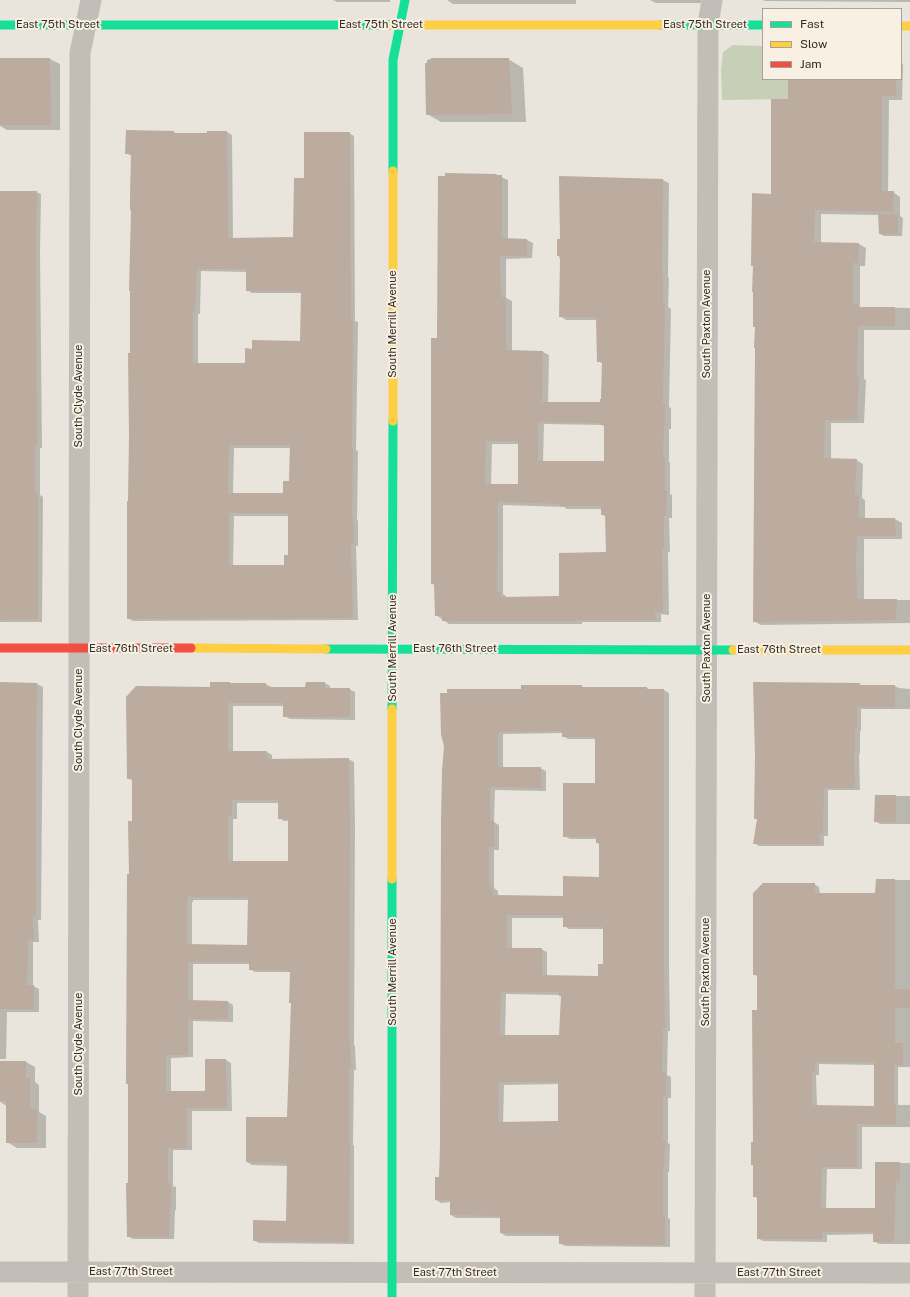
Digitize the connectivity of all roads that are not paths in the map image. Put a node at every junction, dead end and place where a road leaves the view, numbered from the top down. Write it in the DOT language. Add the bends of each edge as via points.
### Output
graph roads {
  1 [pos="91,0"];
  2 [pos="405,0"];
  3 [pos="712,0"];
  4 [pos="0,25"];
  5 [pos="86,25"];
  6 [pos="400,25"];
  7 [pos="762,25"];
  8 [pos="708,26"];
  9 [pos="0,648"];
  10 [pos="79,649"];
  11 [pos="393,649"];
  12 [pos="707,650"];
  13 [pos="910,650"];
  14 [pos="0,1272"];
  15 [pos="78,1272"];
  16 [pos="392,1272"];
  17 [pos="705,1273"];
  18 [pos="910,1273"];
  19 [pos="78,1297"];
  20 [pos="392,1297"];
  21 [pos="705,1297"];
  1 -- 5 [label="street, South Clyde Avenue"];
  2 -- 6 [label="street, South Merrill Avenue"];
  3 -- 8 [label="street, South Paxton Avenue"];
  4 -- 5 [label="street, East 75th Street"];
  5 -- 6 [label="street, East 75th Street"];
  5 -- 10 [label="street, South Clyde Avenue" via="80,53"];
  6 -- 8 [label="street, East 75th Street"];
  6 -- 11 [label="street, South Merrill Avenue" via="393,60"];
  7 -- 8 [label="street, East 75th Street"];
  8 -- 12 [label="street, South Paxton Avenue"];
  9 -- 10 [label="street, East 76th Street"];
  10 -- 11 [label="street, East 76th Street"];
  10 -- 15 [label="street, South Clyde Avenue"];
  11 -- 12 [label="street, East 76th Street"];
  11 -- 16 [label="street, South Merrill Avenue"];
  12 -- 13 [label="street, East 76th Street"];
  12 -- 17 [label="street, South Paxton Avenue"];
  14 -- 15 [label="street, East 77th Street"];
  15 -- 16 [label="street, East 77th Street"];
  15 -- 19 [label="street, South Clyde Avenue"];
  16 -- 17 [label="street, East 77th Street"];
  16 -- 20 [label="street, South Merrill Avenue"];
  17 -- 18 [label="street, East 77th Street"];
  17 -- 21 [label="street, South Paxton Avenue"];
}
